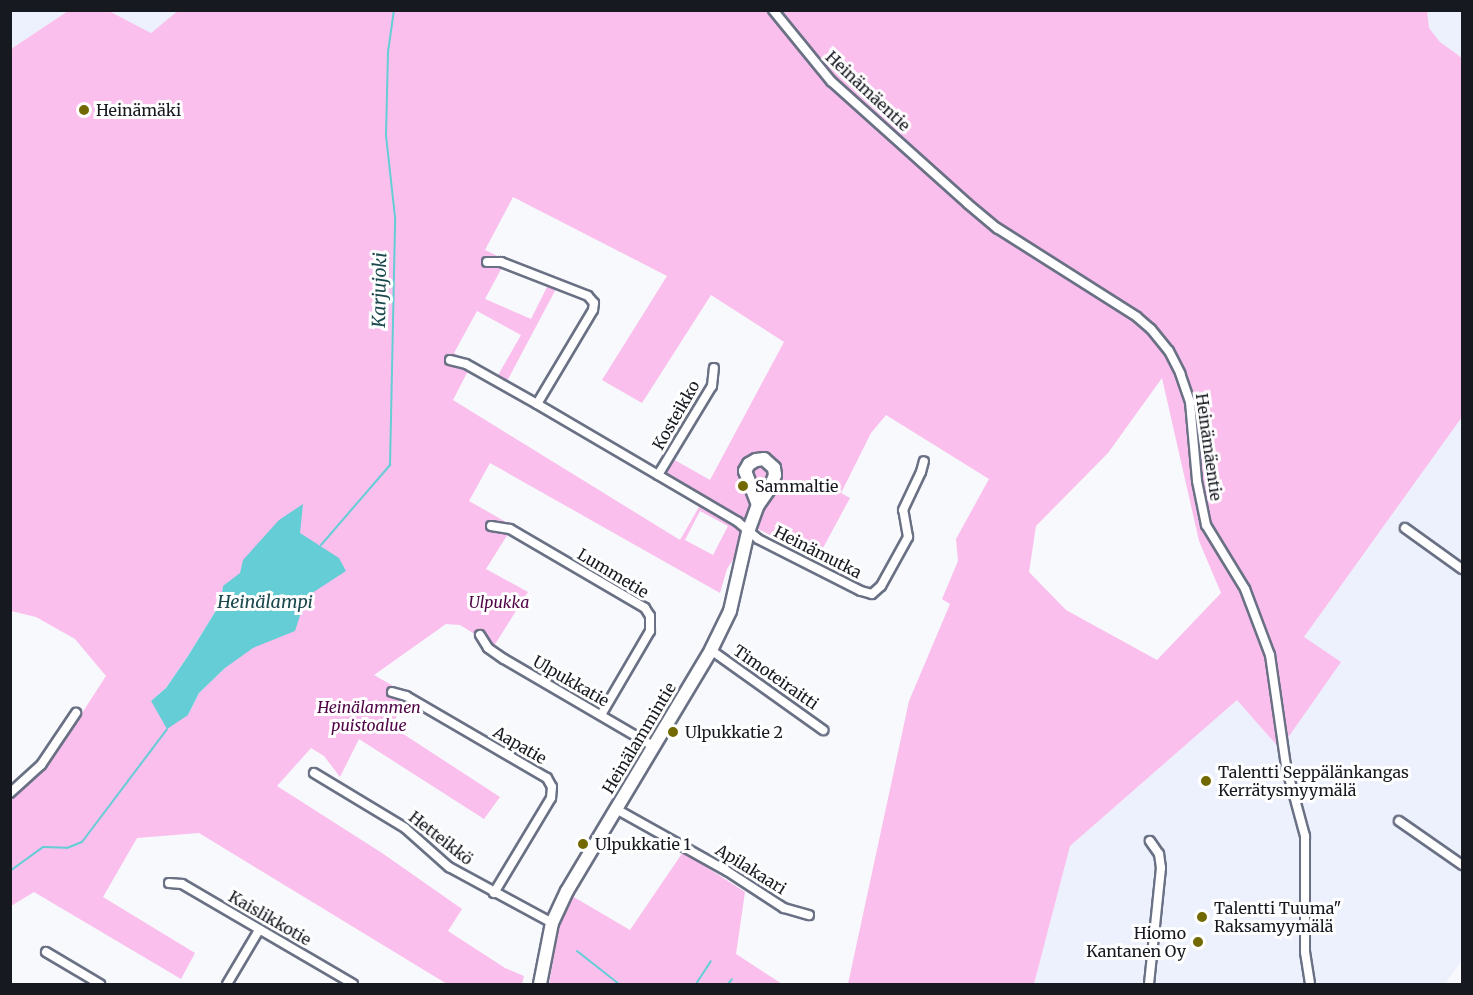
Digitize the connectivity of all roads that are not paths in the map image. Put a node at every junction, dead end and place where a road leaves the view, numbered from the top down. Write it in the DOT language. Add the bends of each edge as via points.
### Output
graph roads {
  1 [pos="773,10"];
  2 [pos="487,262"];
  3 [pos="450,360"];
  4 [pos="714,368"];
  5 [pos="537,404"];
  6 [pos="924,461"];
  7 [pos="658,476"];
  8 [pos="758,505"];
  9 [pos="491,526"];
  10 [pos="1405,528"];
  11 [pos="748,532"];
  12 [pos="1462,568"];
  13 [pos="480,636"];
  14 [pos="711,650"];
  15 [pos="392,692"];
  16 [pos="76,713"];
  17 [pos="601,715"];
  18 [pos="823,730"];
  19 [pos="653,746"];
  20 [pos="314,773"];
  21 [pos="10,793"];
  22 [pos="616,809"];
  23 [pos="1399,821"];
  24 [pos="1150,842"];
  25 [pos="1462,865"];
  26 [pos="169,883"];
  27 [pos="494,893"];
  28 [pos="809,915"];
  29 [pos="552,923"];
  30 [pos="259,930"];
  31 [pos="46,952"];
  32 [pos="100,984"];
  33 [pos="227,984"];
  34 [pos="353,984"];
  35 [pos="540,984"];
  36 [pos="1149,984"];
  37 [pos="1310,984"];
  1 -- 37 [label="street, Heinämäentie" via="831,81 968,204 997,228 1137,317 1161,338 1169,351 1190,402 1197,481 1206,525 1245,589 1270,656 1286,766 1305,836 1305,952"];
  2 -- 5 [label="street" via="501,262 588,296 594,303"];
  3 -- 5 [label="street" via="466,364"];
  4 -- 7 [label="street, Kosteikko" via="712,386"];
  5 -- 7 [label="street"];
  6 -- 11 [label="street, Heinämutka" via="903,510 908,537 882,586 872,594"];
  7 -- 11 [label="street" via="738,522"];
  8 -- 11 [label="street, Heinälammintie"];
  9 -- 17 [label="street, Lummetie" via="510,529 645,608 650,616 650,631"];
  10 -- 12 [label="street"];
  11 -- 14 [label="street, Heinälammintie" via="730,611"];
  13 -- 17 [label="street, Ulpukkatie" via="488,648"];
  14 -- 18 [label="street, Timoteiraitti"];
  14 -- 19 [label="street, Heinälammintie"];
  15 -- 27 [label="street, Aapatie" via="406,696 547,778 552,787 551,798"];
  16 -- 21 [label="street" via="41,765"];
  17 -- 19 [label="street, Ulpukkatie"];
  19 -- 22 [label="street, Heinälammintie"];
  20 -- 27 [label="street, Hetteikkö" via="405,828 449,867"];
  22 -- 28 [label="street, Apilakaari" via="784,908"];
  22 -- 29 [label="street, Heinälammintie"];
  23 -- 25 [label="street"];
  24 -- 36 [label="street" via="1159,854 1161,868"];
  26 -- 30 [label="street, Kaislikkotie" via="182,884"];
  27 -- 29 [label="street, Hetteikkö"];
  29 -- 35 [label="street, Heinälammintie"];
  30 -- 33 [label="street"];
  30 -- 34 [label="street, Kaislikkotie"];
  31 -- 32 [label="street"];
}
